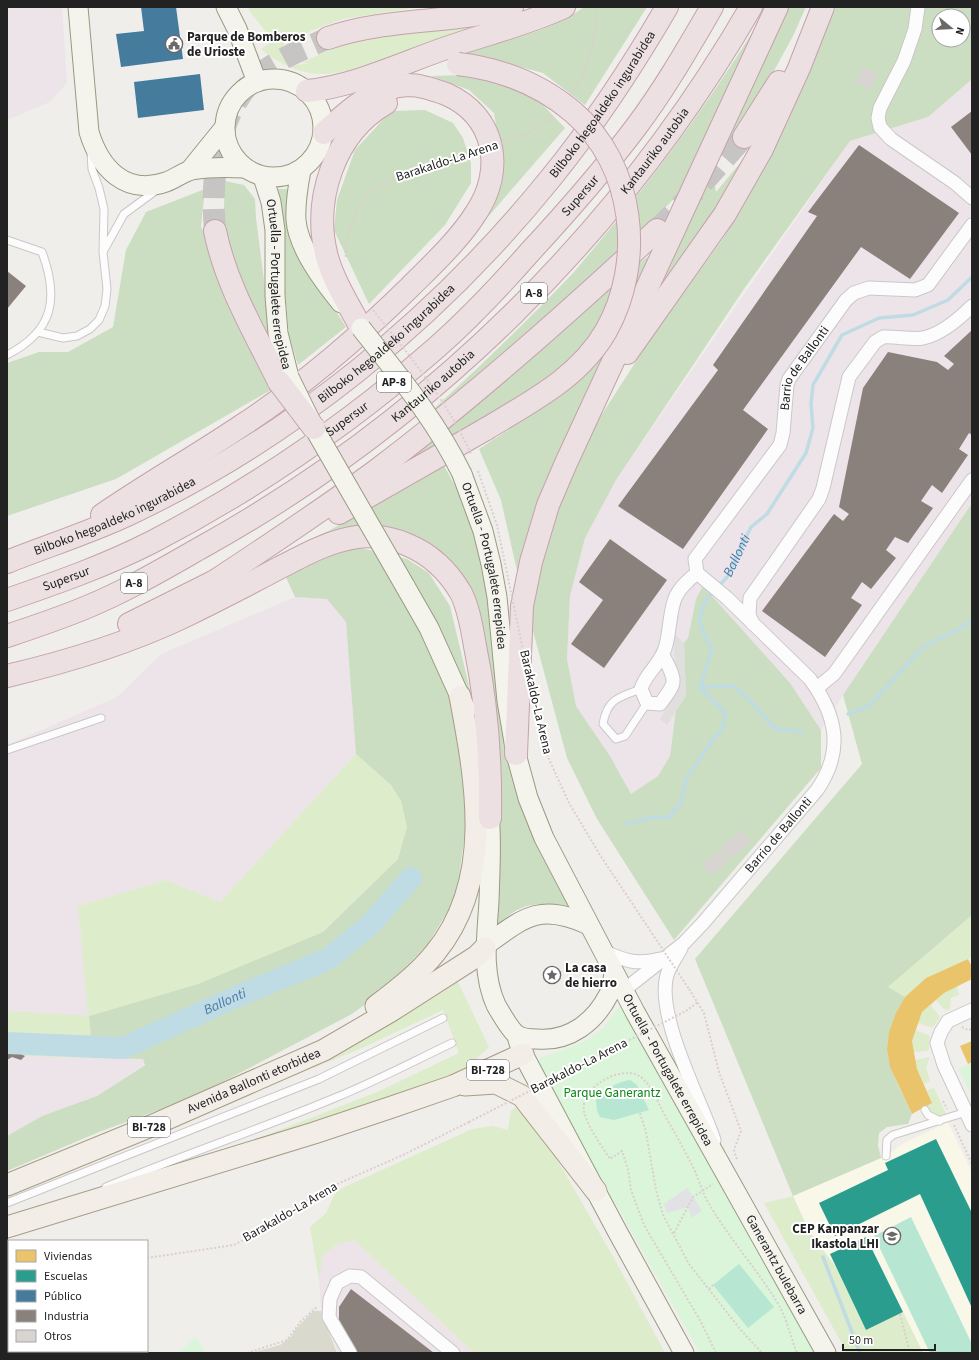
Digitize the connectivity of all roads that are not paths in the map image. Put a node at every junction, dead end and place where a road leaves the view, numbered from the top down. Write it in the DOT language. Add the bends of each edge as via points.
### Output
graph roads {
  1 [pos="78,7"];
  2 [pos="226,7"];
  3 [pos="512,7"];
  4 [pos="564,7"];
  5 [pos="667,7"];
  6 [pos="712,7"];
  7 [pos="751,7"];
  8 [pos="777,7"];
  9 [pos="817,7"];
  10 [pos="823,7"];
  11 [pos="918,7"];
  12 [pos="328,38"];
  13 [pos="365,77"];
  14 [pos="257,82"];
  15 [pos="307,91"];
  16 [pos="439,92"];
  17 [pos="224,128"];
  18 [pos="89,132"];
  19 [pos="324,133"];
  20 [pos="744,137"];
  21 [pos="244,168"];
  22 [pos="190,170"];
  23 [pos="301,170"];
  24 [pos="263,177"];
  25 [pos="166,182"];
  26 [pos="971,198"];
  27 [pos="657,230"];
  28 [pos="971,230"];
  29 [pos="215,231"];
  30 [pos="7,240"];
  31 [pos="103,252"];
  32 [pos="972,306"];
  33 [pos="363,316"];
  34 [pos="38,332"];
  35 [pos="7,355"];
  36 [pos="284,379"];
  37 [pos="591,409"];
  38 [pos="314,428"];
  39 [pos="972,480"];
  40 [pos="68,538"];
  41 [pos="7,562"];
  42 [pos="697,573"];
  43 [pos="212,583"];
  44 [pos="756,589"];
  45 [pos="727,598"];
  46 [pos="7,600"];
  47 [pos="753,624"];
  48 [pos="7,636"];
  49 [pos="663,655"];
  50 [pos="7,672"];
  51 [pos="7,676"];
  52 [pos="818,688"];
  53 [pos="641,689"];
  54 [pos="460,696"];
  55 [pos="647,703"];
  56 [pos="100,718"];
  57 [pos="7,750"];
  58 [pos="516,754"];
  59 [pos="490,818"];
  60 [pos="589,925"];
  61 [pos="684,943"];
  62 [pos="485,947"];
  63 [pos="603,951"];
  64 [pos="664,959"];
  65 [pos="617,992"];
  66 [pos="972,1010"];
  67 [pos="443,1018"];
  68 [pos="516,1034"];
  69 [pos="550,1040"];
  70 [pos="452,1043"];
  71 [pos="523,1054"];
  72 [pos="288,1065"];
  73 [pos="453,1086"];
  74 [pos="925,1110"];
  75 [pos="966,1112"];
  76 [pos="940,1121"];
  77 [pos="972,1125"];
  78 [pos="886,1156"];
  79 [pos="729,1167"];
  80 [pos="7,1185"];
  81 [pos="100,1189"];
  82 [pos="596,1191"];
  83 [pos="93,1192"];
  84 [pos="7,1203"];
  85 [pos="28,1219"];
  86 [pos="7,1227"];
  87 [pos="350,1353"];
  88 [pos="453,1353"];
  89 [pos="684,1353"];
  90 [pos="826,1353"];
  1 -- 18 [label="street"];
  2 -- 14 [label="street"];
  3 -- 12 [label="highway" via="456,17 392,23"];
  4 -- 13 [label="highway" via="511,29 447,47"];
  5 -- 40 [label="highway, Bilboko hegoaldeko ingurabidea" via="610,98 550,179 463,276 405,331 327,394 255,444 132,513"];
  6 -- 46 [label="highway, Supersur / AP-8" via="637,126 562,218 498,287 437,347 349,418 239,493 151,542 83,573"];
  7 -- 48 [label="highway, Kantauriko autobia / A-8" via="712,70 618,199 523,305 416,402 327,471 256,518 89,607"];
  8 -- 37 [label="highway"];
  9 -- 20 [label="highway" via="791,62"];
  10 -- 37 [label="highway" via="799,68 762,149 726,214"];
  11 -- 26 [label="street" via="915,29 904,61 880,108 880,127 891,139"];
  13 -- 15 [label="highway" via="339,86"];
  13 -- 43 [label="highway, bridge" via="433,64 458,64 500,71 527,82 573,112 596,138 611,162 627,210 630,248 619,304 605,332 590,353 554,387 276,550"];
  14 -- 15 [label="street" via="273,78 285,80"];
  14 -- 17 [label="street" via="245,88 234,99 227,112"];
  15 -- 19 [label="street" via="321,110"];
  16 -- 19 [label="highway" via="409,85 384,91 364,100"];
  16 -- 33 [label="highway" via="403,97 371,111 342,147 326,185 323,232 327,256 334,276"];
  16 -- 40 [label="highway" via="457,99 474,112 490,140 493,156 492,174 485,198 465,228 388,309 309,377 242,426"];
  17 -- 21 [label="street" via="229,150"];
  17 -- 22 [label="street"];
  18 -- 25 [label="street" via="101,161 112,174 137,184"];
  18 -- 31 [label="lane" via="92,169 104,208"];
  19 -- 23 [label="street" via="315,156"];
  21 -- 22 [label="street"];
  21 -- 24 [label="street"];
  22 -- 25 [label="street"];
  23 -- 24 [label="street" via="289,176"];
  23 -- 33 [label="street, Ortuella - Portugalete errepidea" via="296,207 298,232 324,282"];
  24 -- 36 [label="street, Ortuella - Portugalete errepidea" via="272,202 275,230 275,296"];
  25 -- 31 [label="lane" via="124,214"];
  27 -- 43 [label="highway" via="488,381 378,469"];
  28 -- 42 [label="street, Barrio de Ballonti" via="928,285 915,290 869,288 854,293 846,300 789,378 782,441 695,559"];
  29 -- 36 [label="highway" via="220,258 232,287"];
  30 -- 34 [label="lane" via="42,252 50,273 50,307"];
  31 -- 34 [label="lane" via="107,289 105,306 99,320 90,330 77,336 63,338"];
  32 -- 44 [label="street" via="956,321 934,335 922,338 883,337 875,342 849,378 819,499"];
  33 -- 58 [label="street, Ortuella - Portugalete errepidea, bridge" via="452,453 468,470 497,597"];
  34 -- 35 [label="lane" via="30,342"];
  36 -- 38 [label="highway, bridge"];
  37 -- 58 [label="highway" via="548,505 531,562 522,606"];
  38 -- 54 [label="street, bridge" via="429,628"];
  39 -- 52 [label="street" via="834,674"];
  40 -- 41 [label="highway, Bilboko hegoaldeko ingurabidea"];
  42 -- 45 [label="street, Barrio de Ballonti"];
  42 -- 49 [label="street" via="685,582 673,599"];
  43 -- 50 [label="highway" via="124,627"];
  44 -- 45 [label="street" via="740,599"];
  44 -- 47 [label="street" via="750,598 749,607"];
  45 -- 47 [label="street, Barrio de Ballonti"];
  47 -- 52 [label="street, Barrio de Ballonti"];
  49 -- 53 [label="street" via="644,680"];
  49 -- 55 [label="street" via="674,677 673,686 660,704"];
  51 -- 59 [label="highway" via="64,663 179,619 334,542 376,536 400,542 434,560 448,574 462,595 469,616 482,677 487,721 491,770"];
  52 -- 61 [label="street, Barrio de Ballonti" via="831,714 835,740 826,776 732,890"];
  53 -- 55 [label="street"];
  53 -- 55 [label="lane" via="616,698 605,711 603,724 616,739 625,736"];
  54 -- 59 [label="street" via="476,737"];
  54 -- 72 [label="main road" via="474,779 477,820 475,856 468,889 456,921 435,953 407,982 370,1011"];
  56 -- 57 [label="lane"];
  58 -- 60 [label="street, Ortuella - Portugalete errepidea" via="528,798 544,838"];
  59 -- 62 [label="street" via="489,901"];
  60 -- 62 [label="street" via="560,914 533,916 512,926"];
  60 -- 63 [label="street"];
  61 -- 64 [label="street, Barrio de Ballonti"];
  61 -- 79 [label="street" via="667,973 665,999 675,1043"];
  62 -- 68 [label="street" via="490,987 497,1006"];
  62 -- 72 [label="main road, Avenida Ballonti etorbidea / BI-728" via="476,956 391,1011 324,1050"];
  63 -- 64 [label="street" via="629,962 645,963"];
  63 -- 65 [label="street, Ortuella - Portugalete errepidea" via="614,973"];
  64 -- 65 [label="street, Barrio de Ballonti"];
  65 -- 69 [label="street" via="583,1026 568,1035"];
  65 -- 79 [label="street, Ortuella - Portugalete errepidea"];
  66 -- 75 [label="street" via="948,1021 937,1043 944,1065"];
  67 -- 84 [label="lane, Avenida Ballonti etorbidea" via="319,1079"];
  68 -- 69 [label="street" via="523,1038"];
  68 -- 71 [label="street"];
  69 -- 71 [label="street"];
  70 -- 81 [label="lane" via="338,1097"];
  71 -- 73 [label="main road, BI-728"];
  71 -- 82 [label="street"];
  72 -- 80 [label="main road, Avenida Ballonti etorbidea / BI-728" via="151,1126"];
  73 -- 82 [label="main road" via="496,1083 522,1096"];
  73 -- 85 [label="main road, BI-728" via="314,1133"];
  74 -- 76 [label="lane" via="928,1115"];
  75 -- 76 [label="lane"];
  75 -- 77 [label="street"];
  76 -- 78 [label="lane" via="907,1129 889,1137"];
  79 -- 90 [label="street, Ganerantz bulebarra"];
  82 -- 89 [label="street"];
  83 -- 85 [label="lane"];
  85 -- 86 [label="main road, BI-728"];
  87 -- 88 [label="street" via="329,1317 330,1299 337,1283 350,1276 361,1277"];
}
